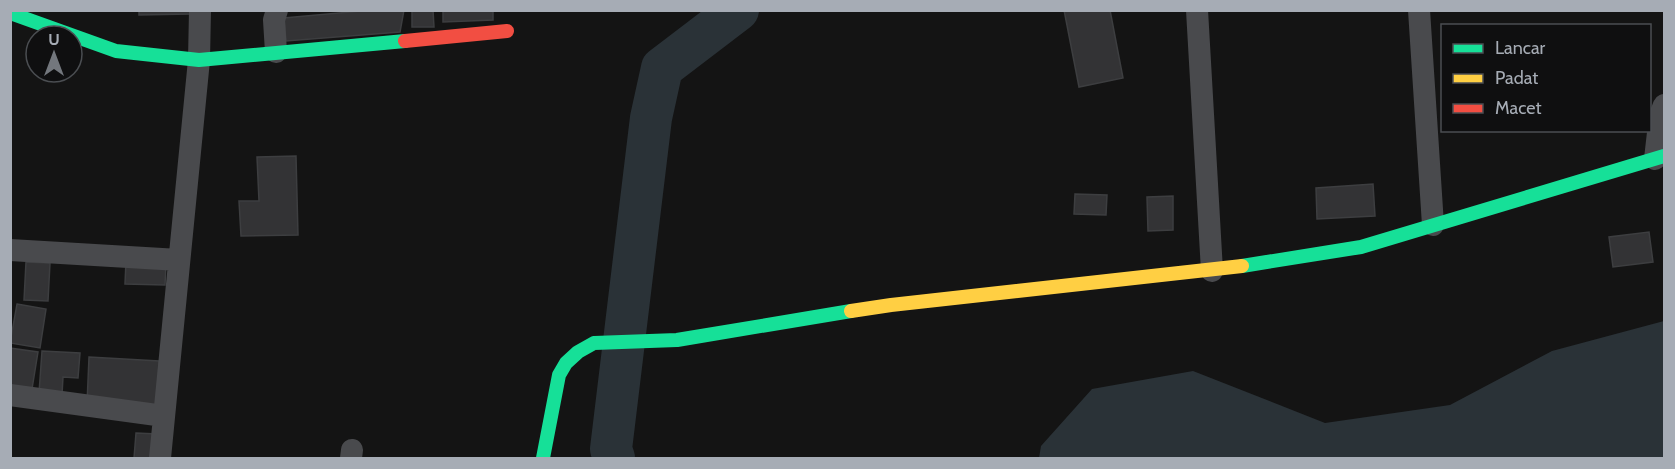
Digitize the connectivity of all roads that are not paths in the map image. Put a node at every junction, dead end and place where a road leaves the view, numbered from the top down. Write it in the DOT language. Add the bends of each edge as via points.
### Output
graph roads {
  1 [pos="200,10"];
  2 [pos="277,10"];
  3 [pos="1197,10"];
  4 [pos="1419,10"];
  5 [pos="10,13"];
  6 [pos="507,31"];
  7 [pos="276,52"];
  8 [pos="199,60"];
  9 [pos="1665,105"];
  10 [pos="1660,158"];
  11 [pos="1432,225"];
  12 [pos="10,250"];
  13 [pos="179,260"];
  14 [pos="1212,271"];
  15 [pos="10,395"];
  16 [pos="164,416"];
  17 [pos="160,459"];
  18 [pos="543,459"];
  1 -- 8 [label="street"];
  2 -- 7 [label="street"];
  3 -- 14 [label="street"];
  4 -- 11 [label="street"];
  5 -- 8 [label="street" via="116,51"];
  6 -- 7 [label="street"];
  7 -- 8 [label="street"];
  8 -- 13 [label="street"];
  9 -- 10 [label="street" via="1660,115"];
  10 -- 11 [label="street"];
  11 -- 14 [label="street" via="1361,247"];
  12 -- 13 [label="street"];
  13 -- 16 [label="street"];
  14 -- 18 [label="street" via="891,305 677,340 594,344 578,352 559,375"];
  15 -- 16 [label="street"];
  16 -- 17 [label="street"];
}
